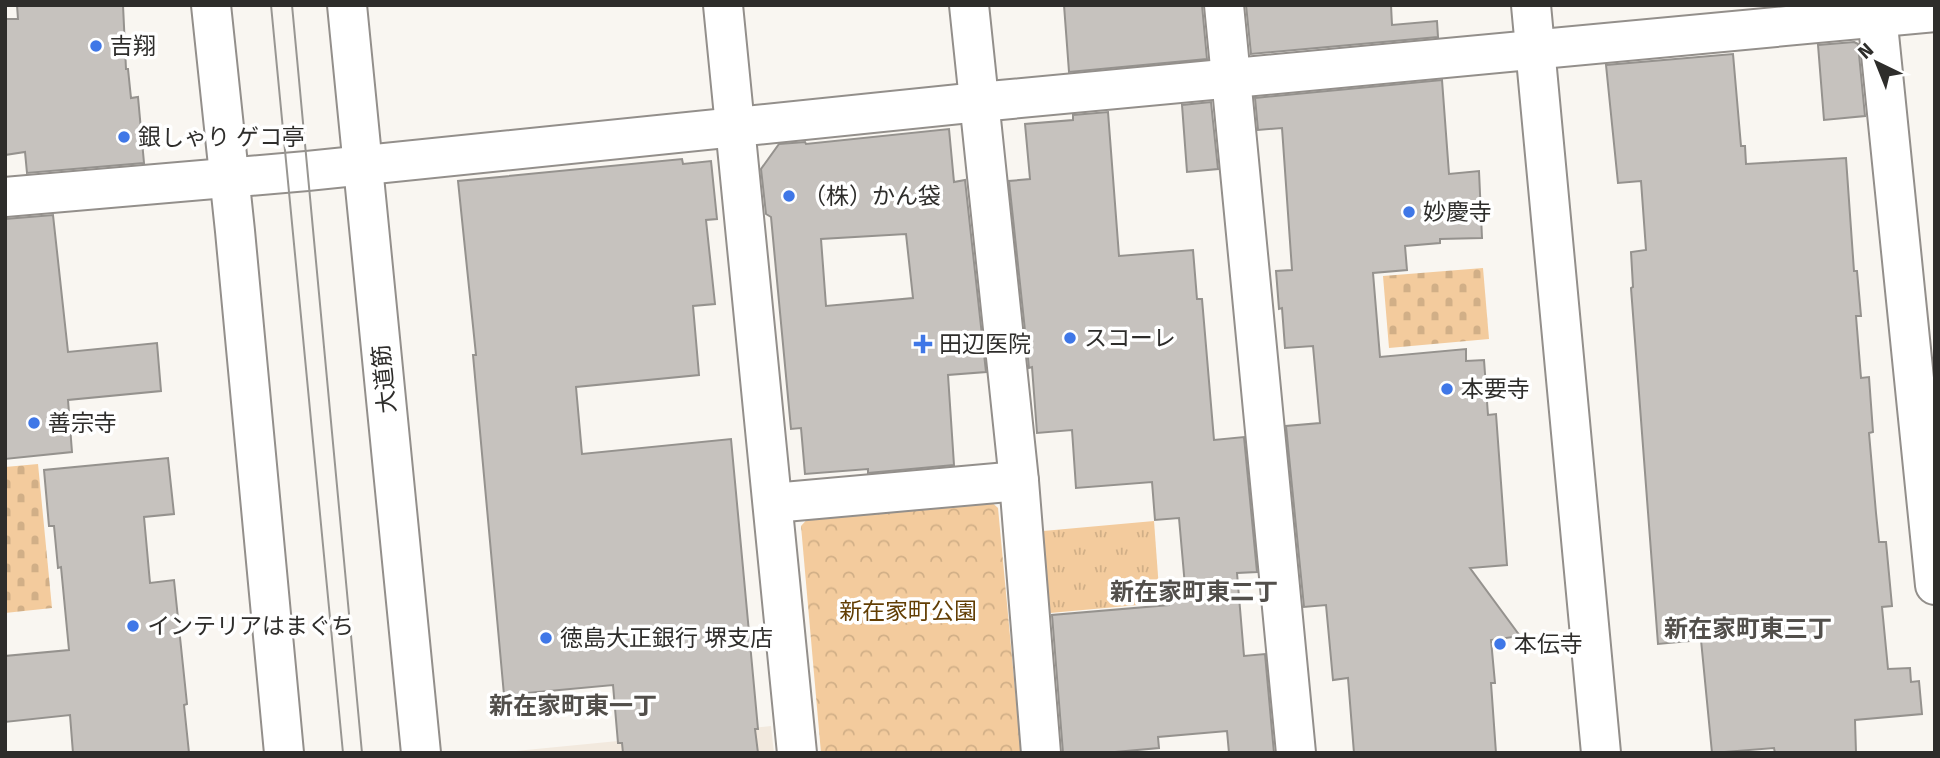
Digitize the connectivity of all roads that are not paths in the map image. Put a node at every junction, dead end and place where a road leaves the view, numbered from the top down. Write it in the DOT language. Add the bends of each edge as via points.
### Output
graph roads {
  1 [pos="211,5"];
  2 [pos="347,5"];
  3 [pos="723,5"];
  4 [pos="969,5"];
  5 [pos="1224,5"];
  6 [pos="1531,5"];
  7 [pos="1877,11"];
  8 [pos="1935,12"];
  9 [pos="1536,51"];
  10 [pos="1231,78"];
  11 [pos="979,102"];
  12 [pos="735,128"];
  13 [pos="361,164"];
  14 [pos="229,177"];
  15 [pos="5,197"];
  16 [pos="1019,481"];
  17 [pos="773,503"];
  18 [pos="1935,585"];
  19 [pos="284,753"];
  20 [pos="421,753"];
  21 [pos="797,753"];
  22 [pos="1041,753"];
  23 [pos="1296,753"];
  24 [pos="1601,753"];
  1 -- 14 [label="street"];
  2 -- 13 [label="street, 大道筋"];
  3 -- 12 [label="street"];
  4 -- 11 [label="street"];
  5 -- 10 [label="street"];
  6 -- 9 [label="street"];
  7 -- 8 [label="street"];
  7 -- 9 [label="street"];
  7 -- 18 [label="street"];
  9 -- 10 [label="street"];
  9 -- 24 [label="street"];
  10 -- 11 [label="street"];
  10 -- 23 [label="street"];
  11 -- 12 [label="street"];
  11 -- 16 [label="street"];
  12 -- 13 [label="street"];
  12 -- 17 [label="street"];
  13 -- 14 [label="street"];
  13 -- 20 [label="street, 大道筋"];
  14 -- 15 [label="street"];
  14 -- 19 [label="street"];
  16 -- 17 [label="street"];
  16 -- 22 [label="street"];
  17 -- 21 [label="street"];
}
